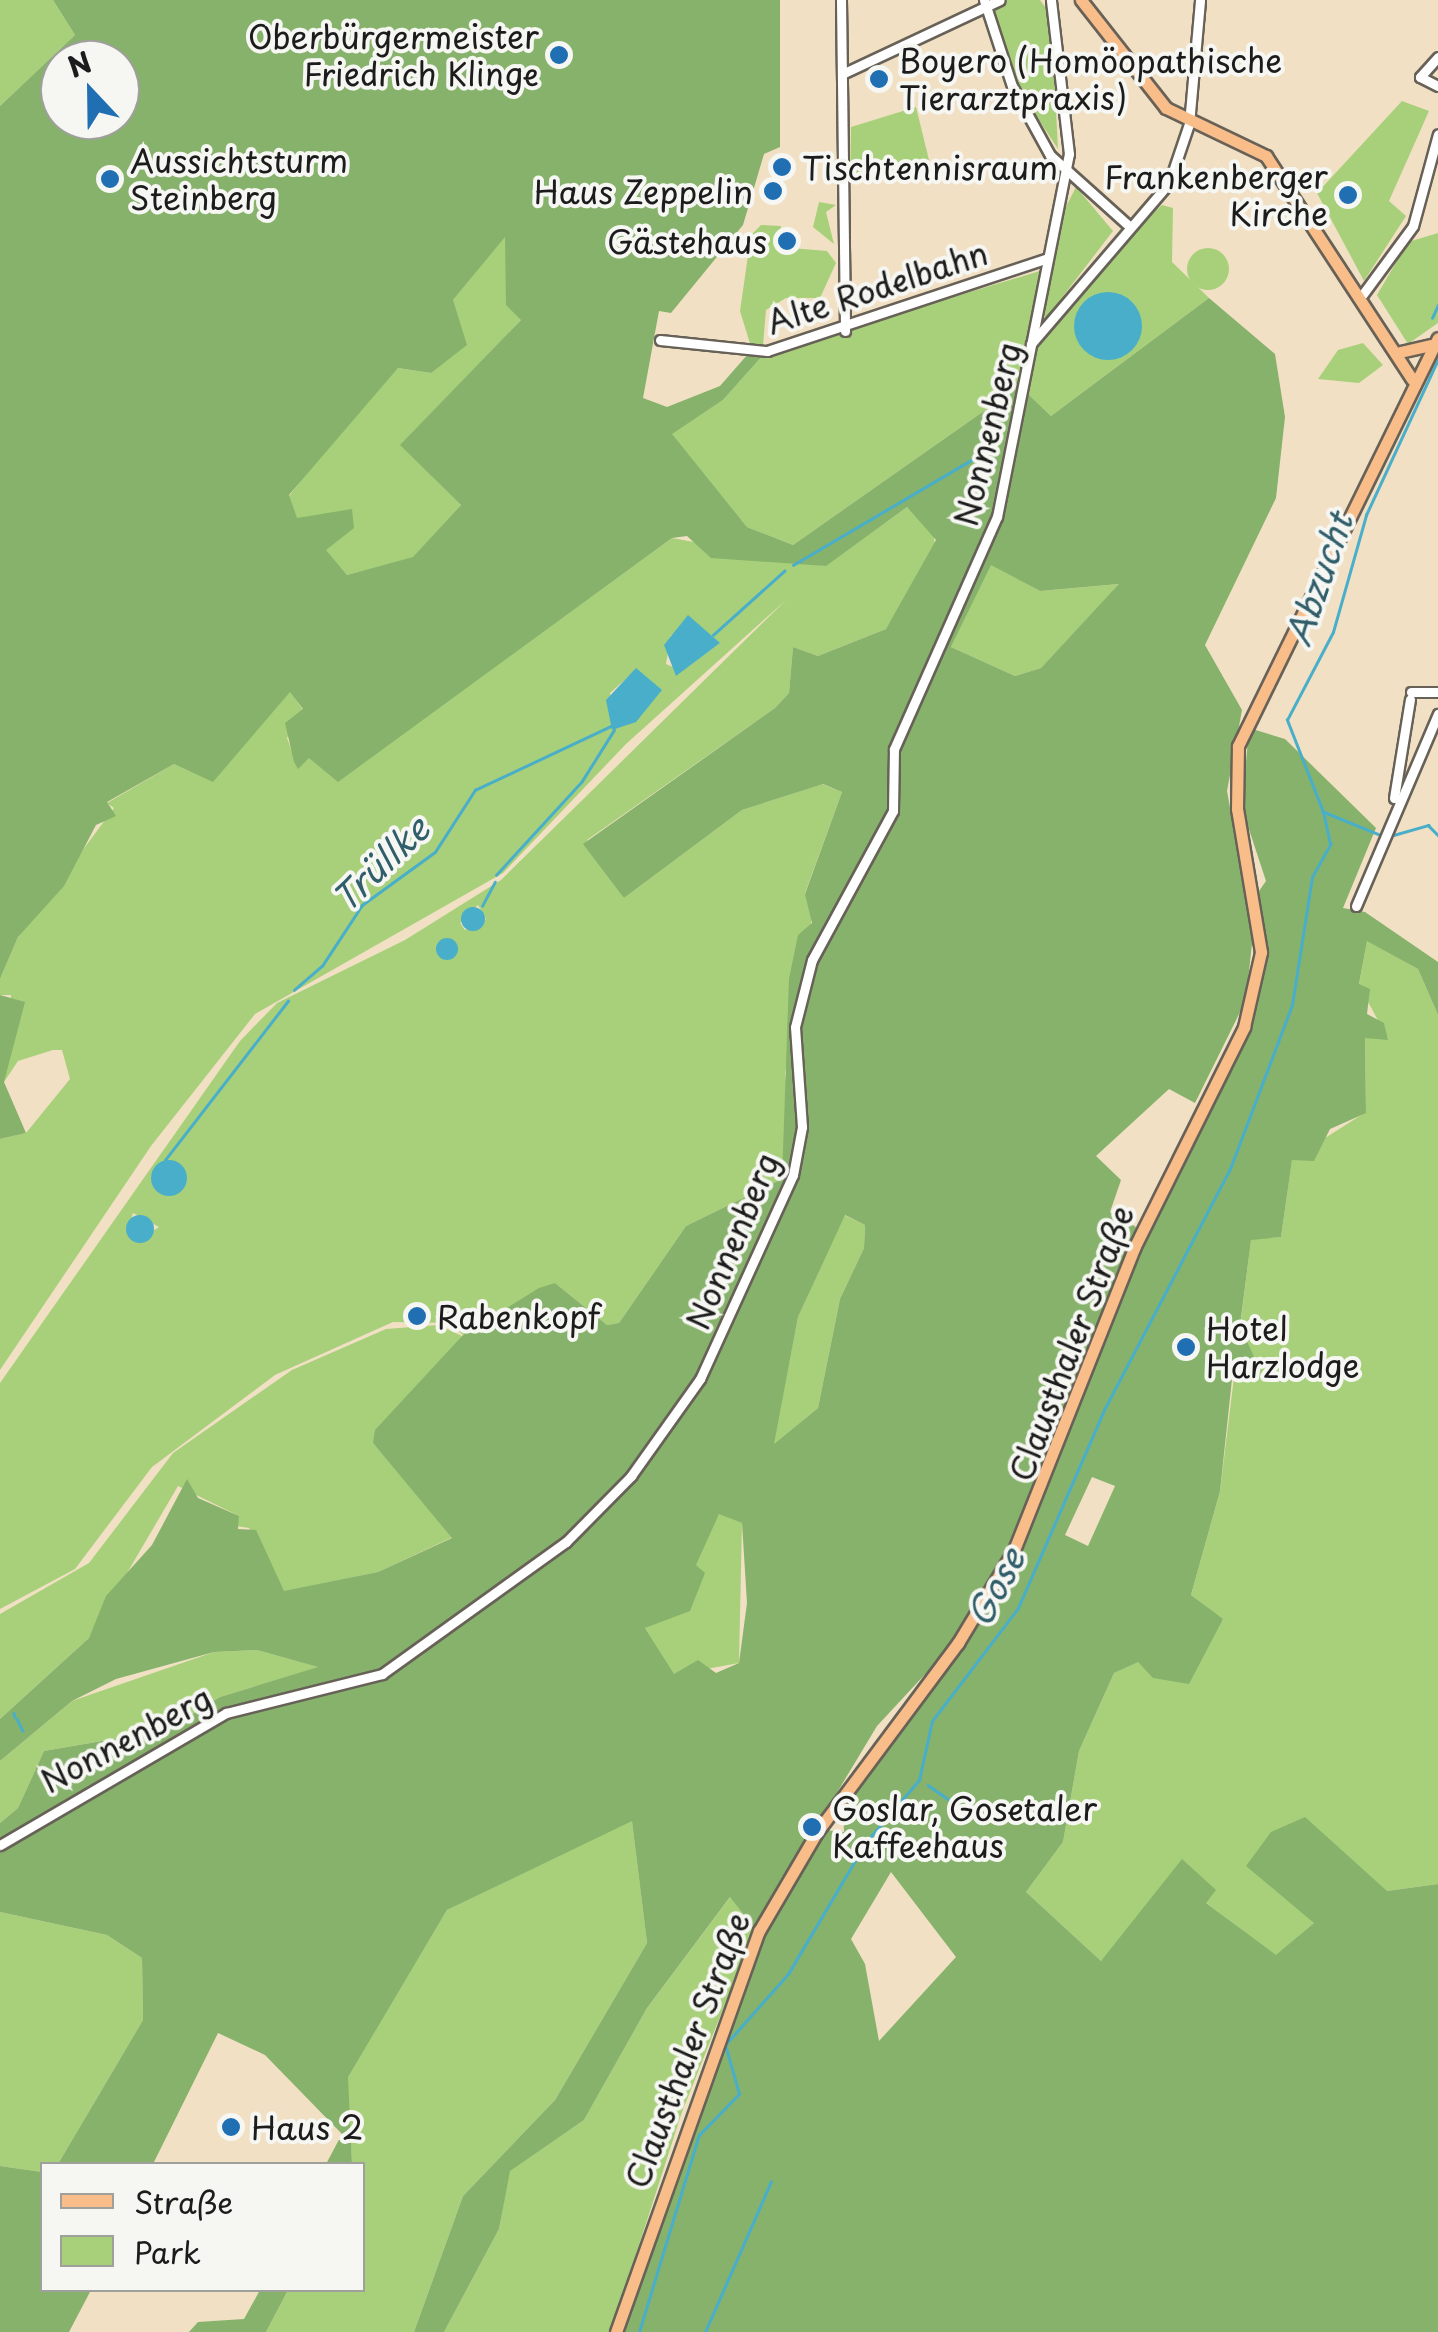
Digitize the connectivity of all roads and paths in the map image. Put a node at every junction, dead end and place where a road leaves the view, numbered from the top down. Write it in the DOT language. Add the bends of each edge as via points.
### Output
graph roads {
  1 [pos="841,0"];
  2 [pos="1000,0"];
  3 [pos="1050,0"];
  4 [pos="1082,0"];
  5 [pos="1200,0"];
  6 [pos="984,4"];
  7 [pos="1438,57"];
  8 [pos="842,74"];
  9 [pos="1438,86"];
  10 [pos="1188,124"];
  11 [pos="1438,134"];
  12 [pos="1064,166"];
  13 [pos="1438,186"];
  14 [pos="1424,188"];
  15 [pos="1128,224"];
  16 [pos="1048,258"];
  17 [pos="1363,294"];
  18 [pos="845,331"];
  19 [pos="660,340"];
  20 [pos="1436,341"];
  21 [pos="1389,343"];
  22 [pos="1027,350"];
  23 [pos="1400,352"];
  24 [pos="1413,375"];
  25 [pos="1438,692"];
  26 [pos="1438,714"];
  27 [pos="1392,810"];
  28 [pos="1356,906"];
  29 [pos="0,1845"];
  30 [pos="616,2332"];
  1 -- 8 [label="street"];
  2 -- 6 [label="street"];
  3 -- 12 [label="street"];
  4 -- 10 [label="main road" via="1135,75"];
  5 -- 10 [label="street, Nonnenberg"];
  6 -- 8 [label="street"];
  6 -- 12 [label="street" via="1012,86"];
  7 -- 9 [label="street" via="1420,77"];
  8 -- 18 [label="street"];
  10 -- 15 [label="street, Nonnenberg" via="1169,183"];
  10 -- 17 [label="main road" via="1266,156"];
  11 -- 14 [label="street"];
  12 -- 15 [label="street"];
  12 -- 16 [label="street"];
  13 -- 14 [label="street"];
  14 -- 17 [label="street" via="1414,226"];
  15 -- 22 [label="street, Nonnenberg"];
  16 -- 18 [label="street, Alte Rodelbahn"];
  16 -- 22 [label="street"];
  17 -- 21 [label="main road"];
  18 -- 19 [label="street, Alte Rodelbahn" via="752,353"];
  20 -- 23 [label="main road"];
  20 -- 24 [label="main road, Clausthaler Straße"];
  21 -- 23 [label="main road"];
  21 -- 24 [label="main road"];
  22 -- 29 [label="street, Nonnenberg" via="997,516 894,749 893,811 842,890 800,1001 793,1175 700,1379 631,1476 566,1542 382,1674 226,1712"];
  23 -- 24 [label="main road"];
  24 -- 30 [label="main road, Clausthaler Straße" via="1238,746 1236,809 1261,933 1244,1027 1140,1233 1014,1550 958,1643 825,1820 759,1931 706,2059"];
  25 -- 27 [label="street" via="1410,695"];
  26 -- 27 [label="street"];
  27 -- 28 [label="street"];
}
